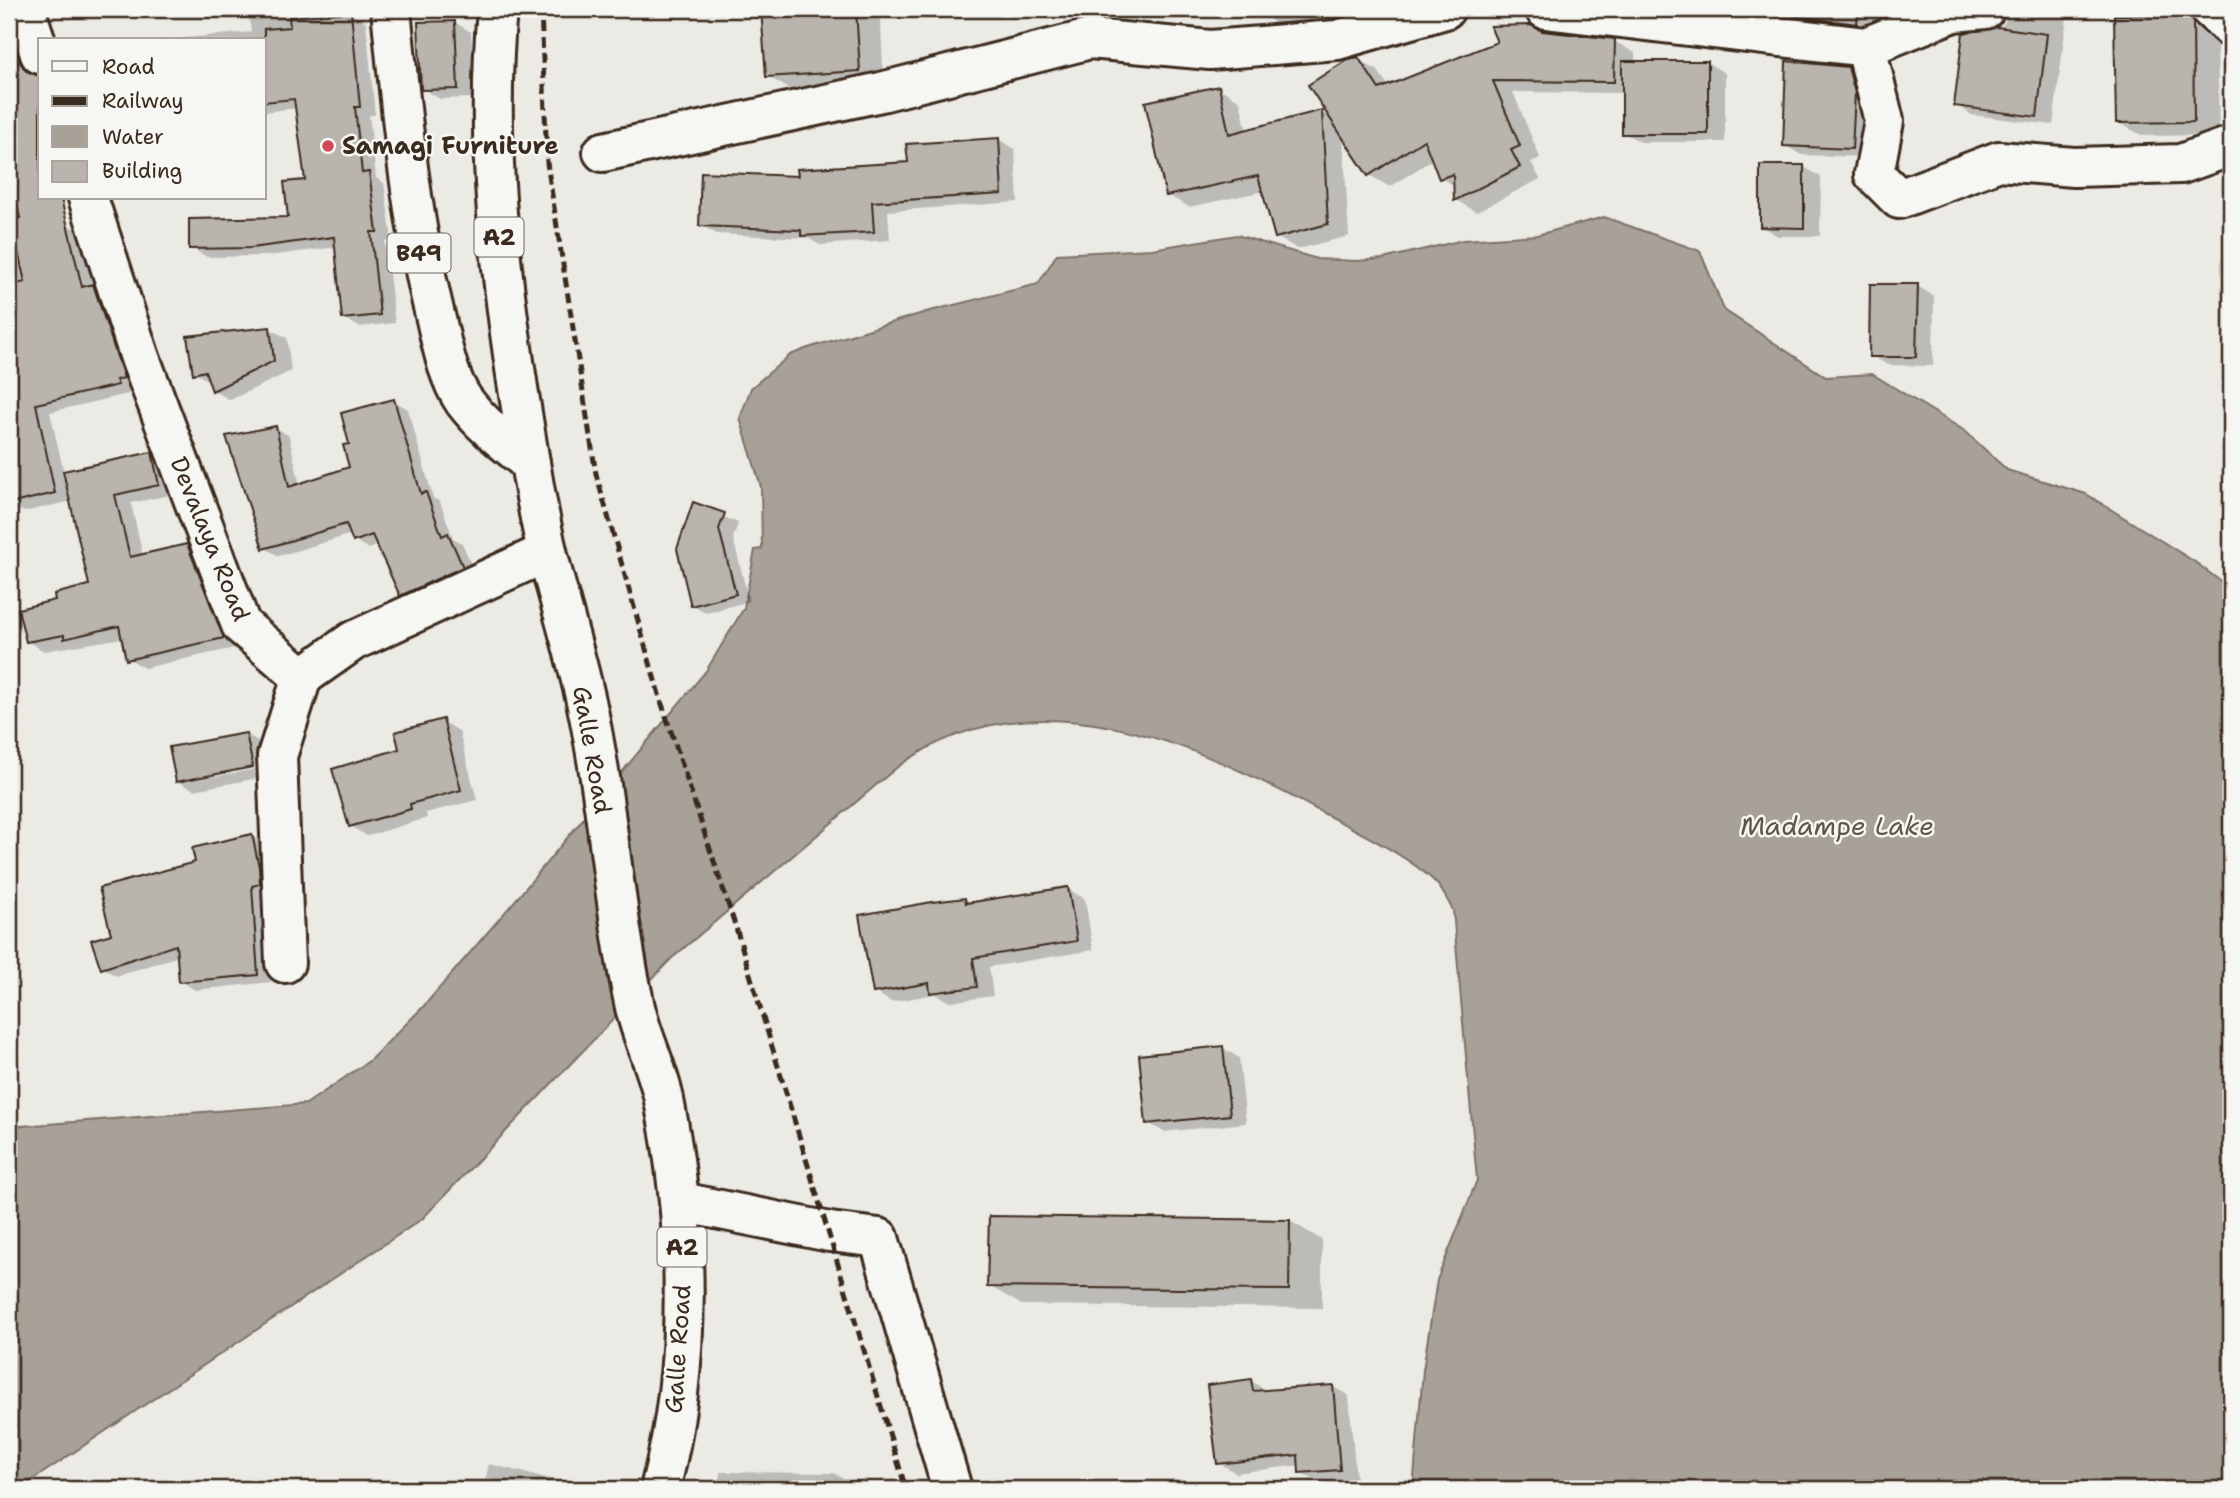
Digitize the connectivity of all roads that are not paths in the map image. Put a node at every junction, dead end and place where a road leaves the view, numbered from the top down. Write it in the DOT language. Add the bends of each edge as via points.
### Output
graph roads {
  1 [pos="26,9"];
  2 [pos="391,9"];
  3 [pos="497,9"];
  4 [pos="1445,9"];
  5 [pos="1545,9"];
  6 [pos="1985,9"];
  7 [pos="2210,9"];
  8 [pos="1907,21"];
  9 [pos="2231,28"];
  10 [pos="1866,47"];
  11 [pos="38,48"];
  12 [pos="2231,146"];
  13 [pos="603,152"];
  14 [pos="89,200"];
  15 [pos="530,463"];
  16 [pos="547,552"];
  17 [pos="302,677"];
  18 [pos="285,963"];
  19 [pos="681,1202"];
  20 [pos="660,1489"];
  21 [pos="952,1489"];
  1 -- 11 [label="main road"];
  2 -- 15 [label="main road, B49" via="409,191 420,259 447,365 464,400"];
  3 -- 15 [label="main road, Galle Road / A2" via="491,87 498,228"];
  4 -- 13 [label="main road" via="1337,40 1210,50 1090,39 881,92"];
  5 -- 10 [label="main road"];
  6 -- 8 [label="main road"];
  7 -- 9 [label="main road"];
  8 -- 10 [label="main road"];
  10 -- 12 [label="main road" via="1884,121 1874,174 1899,199 1999,161 2074,167 2181,164"];
  14 -- 17 [label="main road, Devalaya Road" via="140,358 241,625"];
  15 -- 16 [label="main road, Galle Road / A2"];
  16 -- 17 [label="main road" via="353,641"];
  16 -- 19 [label="main road, Galle Road / A2" via="586,703 635,1009 664,1096"];
  17 -- 18 [label="main road" via="277,756"];
  19 -- 20 [label="main road, Galle Road / A2" via="684,1329 669,1455"];
  19 -- 21 [label="main road" via="879,1238"];
}
